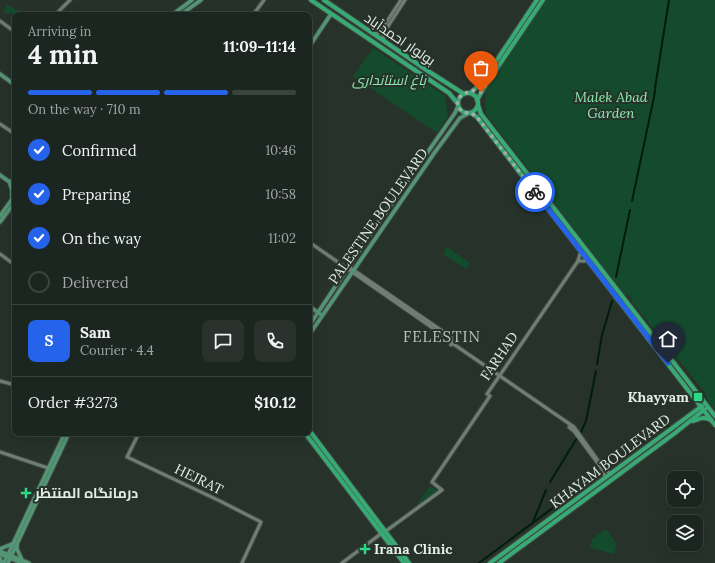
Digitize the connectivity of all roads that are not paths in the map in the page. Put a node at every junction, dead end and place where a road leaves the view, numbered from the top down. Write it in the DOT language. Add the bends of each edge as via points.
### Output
graph roads {
  1 [pos="70,0"];
  2 [pos="192,0"];
  3 [pos="201,0"];
  4 [pos="264,0"];
  5 [pos="311,0"];
  6 [pos="324,0"];
  7 [pos="401,0"];
  8 [pos="405,0"];
  9 [pos="537,0"];
  10 [pos="543,0"];
  11 [pos="57,12"];
  12 [pos="176,12"];
  13 [pos="184,12"];
  14 [pos="255,12"];
  15 [pos="332,14"];
  16 [pos="0,21"];
  17 [pos="12,30"];
  18 [pos="382,33"];
  19 [pos="374,34"];
  20 [pos="384,41"];
  21 [pos="312,43"];
  22 [pos="493,70"];
  23 [pos="428,71"];
  24 [pos="0,74"];
  25 [pos="424,76"];
  26 [pos="12,83"];
  27 [pos="470,93"];
  28 [pos="464,94"];
  29 [pos="477,100"];
  30 [pos="458,105"];
  31 [pos="478,105"];
  32 [pos="470,113"];
  33 [pos="481,114"];
  34 [pos="477,117"];
  35 [pos="448,123"];
  36 [pos="0,124"];
  37 [pos="453,127"];
  38 [pos="12,132"];
  39 [pos="0,175"];
  40 [pos="9,181"];
  41 [pos="12,184"];
  42 [pos="12,190"];
  43 [pos="12,201"];
  44 [pos="12,202"];
  45 [pos="390,206"];
  46 [pos="395,209"];
  47 [pos="0,216"];
  48 [pos="0,222"];
  49 [pos="312,244"];
  50 [pos="0,254"];
  51 [pos="580,254"];
  52 [pos="578,261"];
  53 [pos="585,261"];
  54 [pos="12,264"];
  55 [pos="348,268"];
  56 [pos="353,271"];
  57 [pos="312,308"];
  58 [pos="318,313"];
  59 [pos="322,316"];
  60 [pos="312,322"];
  61 [pos="312,331"];
  62 [pos="498,377"];
  63 [pos="0,380"];
  64 [pos="12,383"];
  65 [pos="538,404"];
  66 [pos="706,405"];
  67 [pos="701,406"];
  68 [pos="704,410"];
  69 [pos="715,416"];
  70 [pos="687,423"];
  71 [pos="714,423"];
  72 [pos="312,434"];
  73 [pos="64,436"];
  74 [pos="68,436"];
  75 [pos="138,436"];
  76 [pos="308,436"];
  77 [pos="643,450"];
  78 [pos="0,452"];
  79 [pos="646,454"];
  80 [pos="48,468"];
  81 [pos="611,474"];
  82 [pos="605,478"];
  83 [pos="384,532"];
  84 [pos="15,543"];
  85 [pos="0,550"];
  86 [pos="0,554"];
  87 [pos="9,556"];
  88 [pos="0,558"];
  89 [pos="495,561"];
  90 [pos="22,562"];
  91 [pos="3,563"];
  92 [pos="8,563"];
  93 [pos="29,563"];
  94 [pos="242,563"];
  95 [pos="342,563"];
  96 [pos="404,563"];
  97 [pos="409,563"];
  98 [pos="490,563"];
  99 [pos="499,563"];
  1 -- 11 [label="street"];
  2 -- 12 [label="main road"];
  3 -- 13 [label="main road"];
  4 -- 14 [label="street"];
  5 -- 15 [label="main road, بولوار احمدآباد"];
  6 -- 19 [label="main road, بولوار احمدآباد"];
  7 -- 18 [label="street"];
  8 -- 18 [label="street"];
  9 -- 22 [label="main road"];
  10 -- 22 [label="main road"];
  15 -- 21 [label="main road"];
  15 -- 25 [label="main road, بولوار احمدآباد"];
  16 -- 17 [label="street"];
  18 -- 19 [label="street"];
  18 -- 20 [label="street"];
  19 -- 20 [label="main road, بولوار احمدآباد"];
  20 -- 23 [label="main road, بولوار احمدآباد"];
  22 -- 27 [label="main road"];
  22 -- 29 [label="main road"];
  23 -- 25 [label="main road"];
  23 -- 28 [label="main road, بولوار احمدآباد"];
  24 -- 26 [label="main road"];
  25 -- 30 [label="main road, بولوار احمدآباد" via="449,93"];
  27 -- 28 [label="main road"];
  27 -- 29 [label="main road"];
  28 -- 30 [label="main road" via="460,97"];
  29 -- 31 [label="main road"];
  30 -- 32 [label="main road" via="461,111"];
  30 -- 35 [label="main road, PALESTINE BOULEVARD"];
  31 -- 32 [label="main road"];
  31 -- 33 [label="main road"];
  32 -- 34 [label="main road"];
  32 -- 37 [label="main road, PALESTINE BOULEVARD" via="460,118"];
  33 -- 34 [label="main road"];
  33 -- 66 [label="main road"];
  34 -- 67 [label="main road"];
  35 -- 37 [label="main road"];
  35 -- 45 [label="main road, PALESTINE BOULEVARD"];
  36 -- 38 [label="street"];
  37 -- 46 [label="main road, PALESTINE BOULEVARD"];
  39 -- 40 [label="main road"];
  40 -- 41 [label="main road"];
  40 -- 42 [label="main road"];
  43 -- 47 [label="main road"];
  44 -- 48 [label="main road"];
  45 -- 46 [label="main road"];
  45 -- 55 [label="main road, PALESTINE BOULEVARD"];
  46 -- 56 [label="main road, PALESTINE BOULEVARD"];
  49 -- 55 [label="street"];
  50 -- 54 [label="street"];
  51 -- 52 [label="street, FARHAD"];
  52 -- 53 [label="street"];
  52 -- 62 [label="street, FARHAD"];
  55 -- 56 [label="street"];
  55 -- 58 [label="main road, PALESTINE BOULEVARD"];
  56 -- 59 [label="main road, PALESTINE BOULEVARD"];
  56 -- 62 [label="street"];
  57 -- 58 [label="main road"];
  58 -- 59 [label="main road"];
  58 -- 60 [label="main road, PALESTINE BOULEVARD"];
  59 -- 61 [label="main road, PALESTINE BOULEVARD"];
  62 -- 65 [label="street"];
  62 -- 83 [label="street, FARHAD" via="487,394 490,396 432,482 442,490"];
  63 -- 64 [label="street"];
  65 -- 81 [label="street" via="574,427"];
  65 -- 82 [label="street" via="572,429 603,470"];
  66 -- 67 [label="main road, KHAYAM BOULEVARD"];
  66 -- 68 [label="main road"];
  66 -- 69 [label="main road"];
  67 -- 68 [label="main road"];
  67 -- 77 [label="main road, KHAYAM BOULEVARD"];
  68 -- 70 [label="main road, KHAYAM BOULEVARD"];
  68 -- 71 [label="main road"];
  70 -- 71 [label="main road" via="700,418"];
  70 -- 79 [label="main road, KHAYAM BOULEVARD"];
  72 -- 83 [label="main road"];
  73 -- 80 [label="main road"];
  74 -- 84 [label="main road"];
  75 -- 94 [label="street, HEJRAT" via="127,457 261,522"];
  76 -- 83 [label="main road"];
  77 -- 79 [label="main road" via="646,450"];
  77 -- 81 [label="main road, KHAYAM BOULEVARD"];
  78 -- 80 [label="street"];
  79 -- 99 [label="main road, KHAYAM BOULEVARD"];
  80 -- 84 [label="main road"];
  81 -- 82 [label="main road, KHAYAM BOULEVARD"];
  82 -- 89 [label="main road, KHAYAM BOULEVARD"];
  83 -- 95 [label="street"];
  83 -- 96 [label="main road"];
  83 -- 97 [label="main road"];
  84 -- 85 [label="main road"];
  84 -- 87 [label="main road"];
  84 -- 90 [label="main road"];
  85 -- 87 [label="main road"];
  86 -- 87 [label="main road"];
  87 -- 90 [label="main road"];
  87 -- 91 [label="main road"];
  87 -- 92 [label="main road"];
  88 -- 91 [label="main road"];
  89 -- 98 [label="main road, KHAYAM BOULEVARD"];
  90 -- 93 [label="main road"];
}
